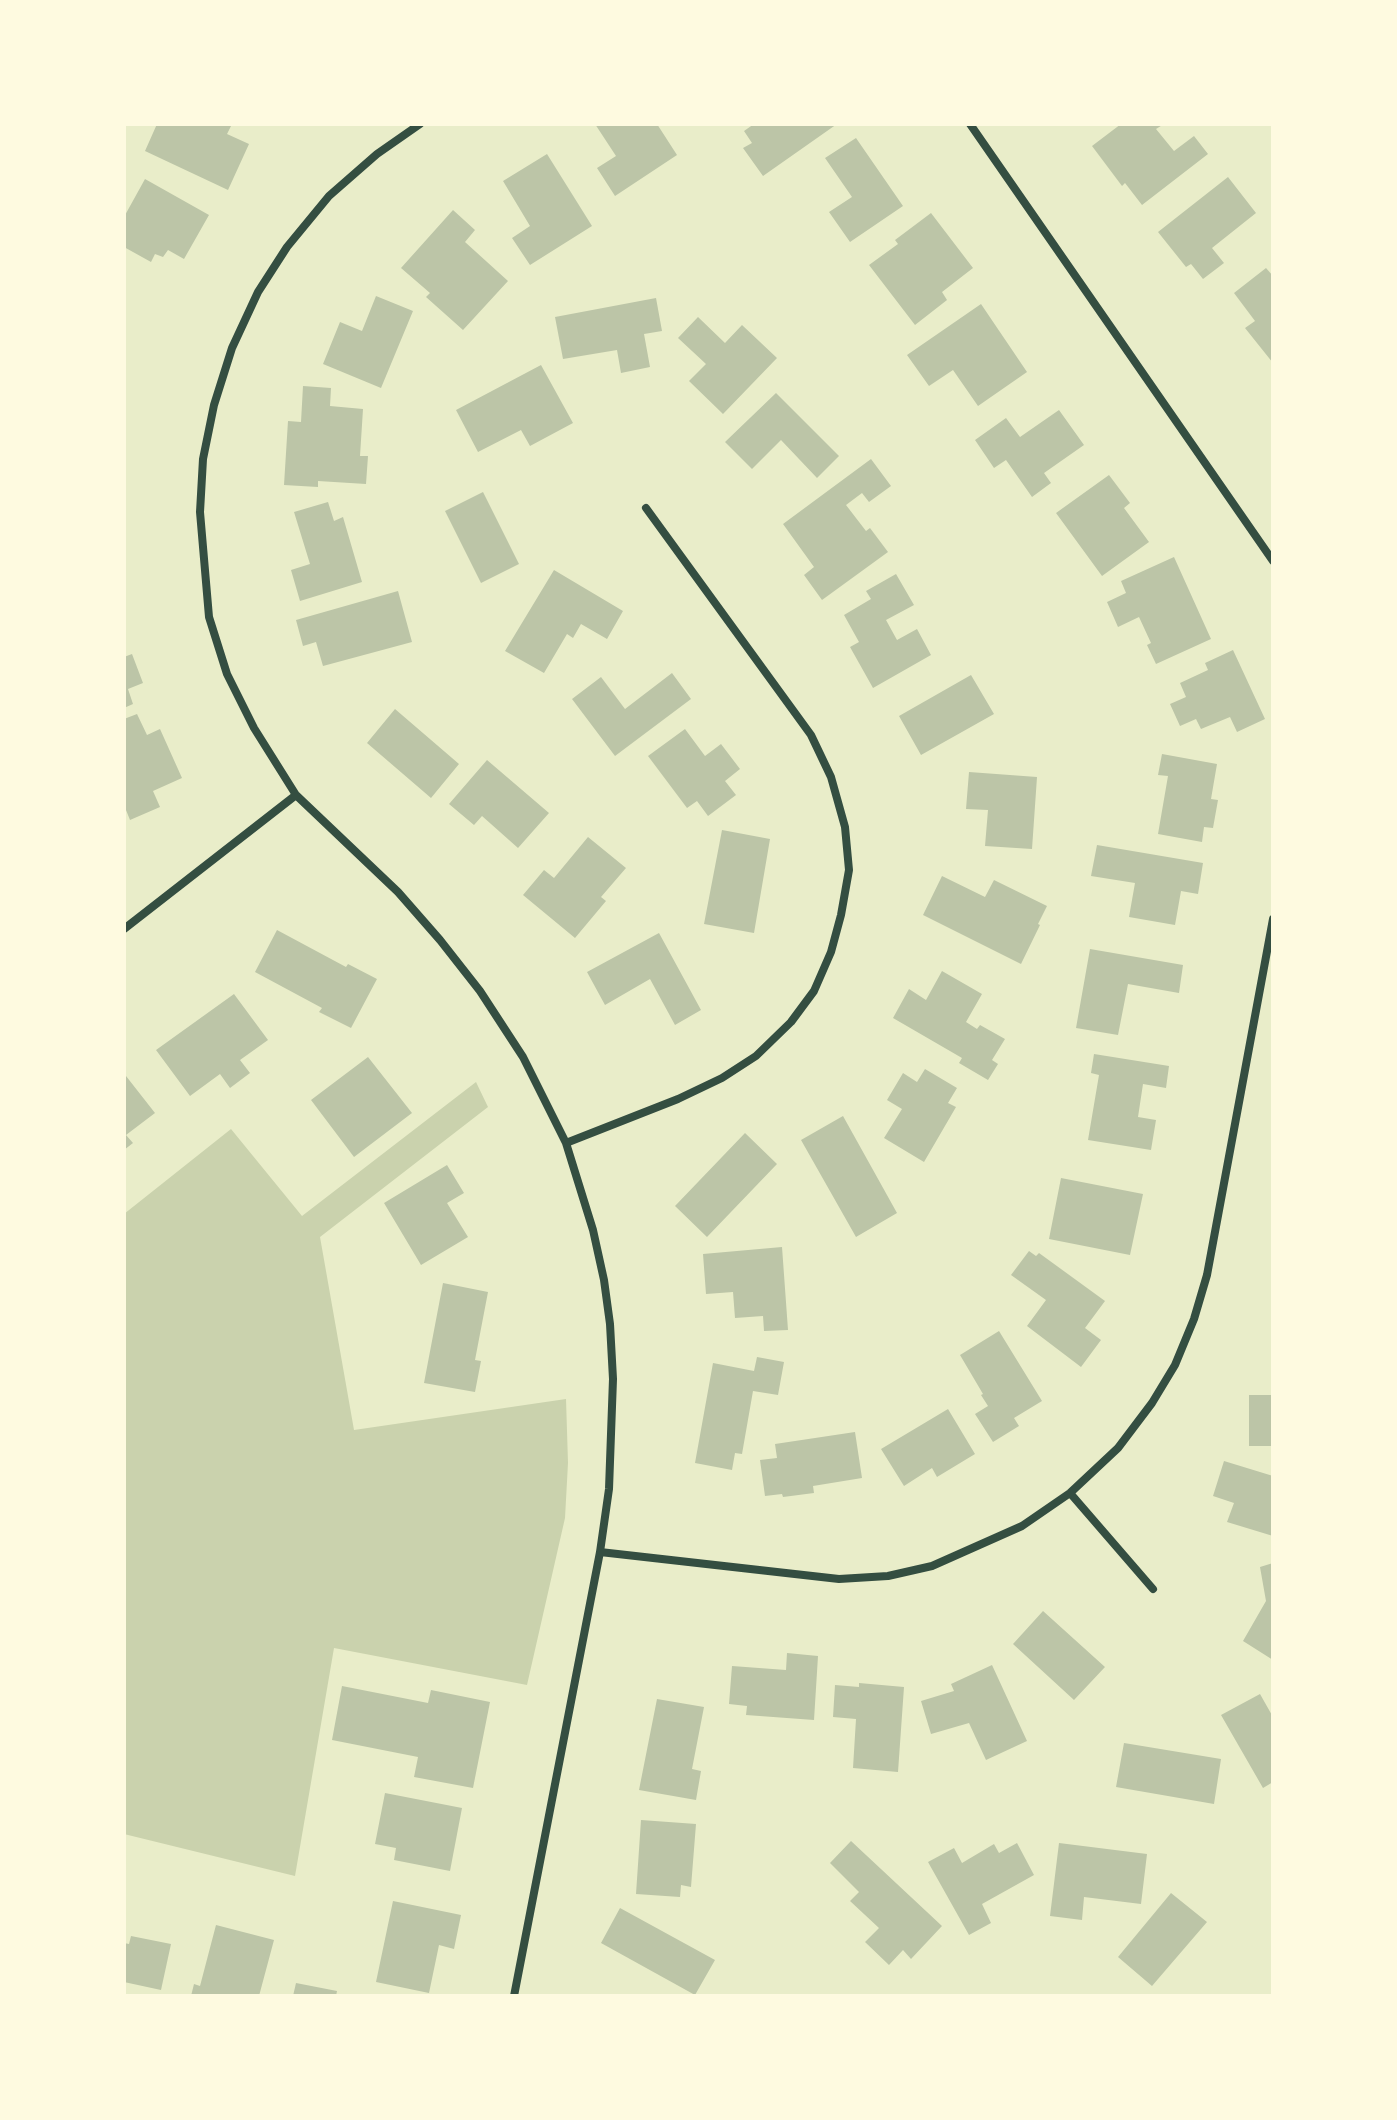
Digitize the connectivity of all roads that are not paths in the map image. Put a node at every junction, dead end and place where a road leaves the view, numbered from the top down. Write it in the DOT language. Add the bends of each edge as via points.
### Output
graph roads {
  1 [pos="420,124"];
  2 [pos="970,124"];
  3 [pos="646,508"];
  4 [pos="1273,561"];
  5 [pos="296,795"];
  6 [pos="1273,919"];
  7 [pos="124,929"];
  8 [pos="566,1143"];
  9 [pos="1070,1493"];
  10 [pos="600,1552"];
  11 [pos="1153,1589"];
  12 [pos="514,1996"];
  1 -- 5 [label="street" via="329,196 287,247 232,348 203,459 200,512 209,617 227,674"];
  2 -- 4 [label="street"];
  3 -- 8 [label="street" via="811,735 831,777 845,827 849,870 831,952 814,991 756,1056 678,1099"];
  5 -- 7 [label="street"];
  5 -- 8 [label="street" via="398,892 480,991 523,1057"];
  6 -- 9 [label="street" via="1207,1275 1194,1319 1152,1403 1118,1448"];
  8 -- 10 [label="street" via="593,1230 610,1324 612,1438"];
  9 -- 10 [label="street" via="1022,1526 978,1547 888,1576 839,1579"];
  9 -- 11 [label="street"];
  10 -- 12 [label="street"];
}
